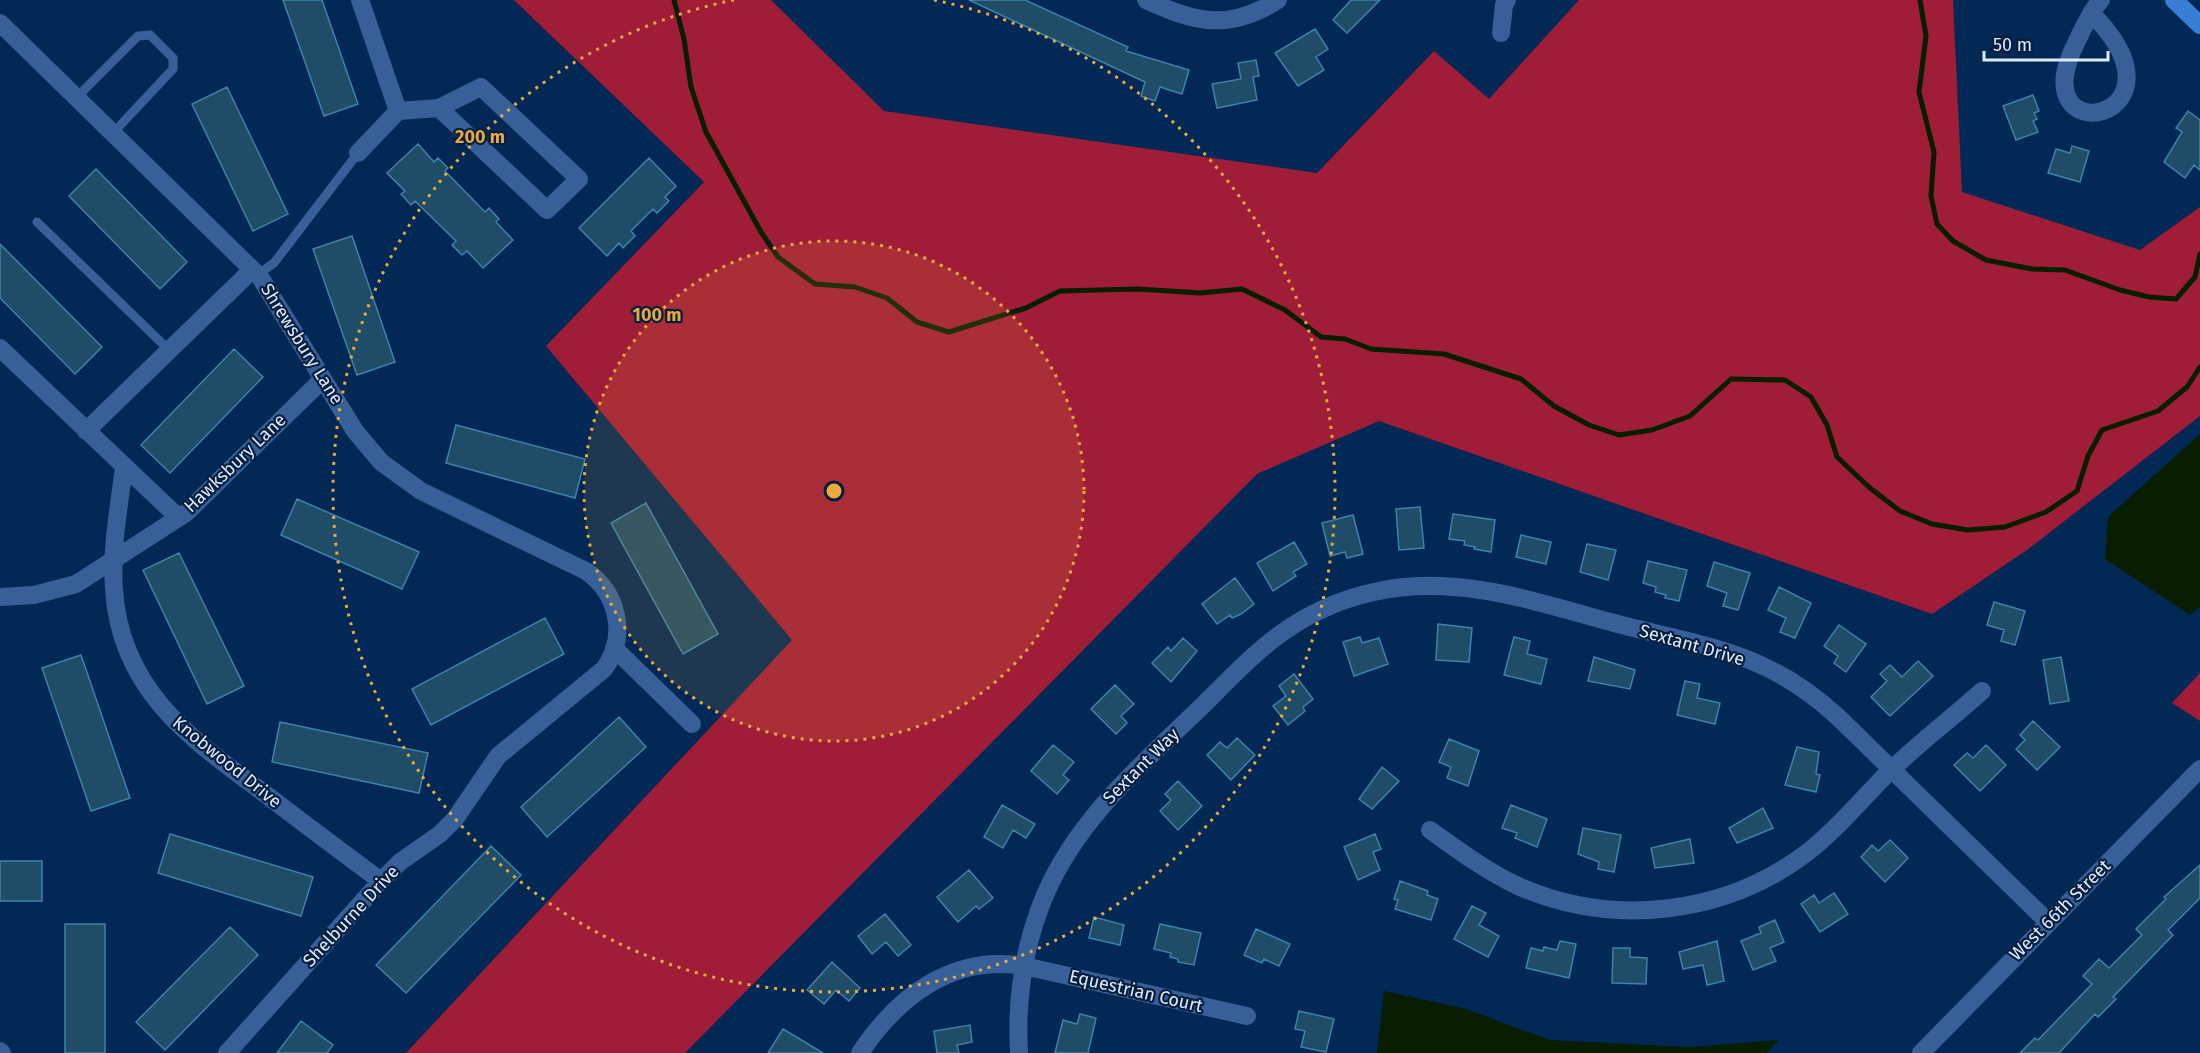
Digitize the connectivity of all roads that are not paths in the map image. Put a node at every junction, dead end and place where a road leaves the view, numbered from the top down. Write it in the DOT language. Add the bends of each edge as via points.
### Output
graph roads {
  1 [pos="360,0"];
  2 [pos="1146,0"];
  3 [pos="1278,0"];
  4 [pos="1507,0"];
  5 [pos="2180,2"];
  6 [pos="2096,7"];
  7 [pos="0,23"];
  8 [pos="2200,25"];
  9 [pos="1501,33"];
  10 [pos="76,98"];
  11 [pos="439,108"];
  12 [pos="398,111"];
  13 [pos="112,133"];
  14 [pos="356,156"];
  15 [pos="38,222"];
  16 [pos="255,272"];
  17 [pos="0,348"];
  18 [pos="169,350"];
  19 [pos="323,379"];
  20 [pos="86,431"];
  21 [pos="124,466"];
  22 [pos="178,517"];
  23 [pos="113,562"];
  24 [pos="0,597"];
  25 [pos="1318,612"];
  26 [pos="618,627"];
  27 [pos="614,648"];
  28 [pos="1982,691"];
  29 [pos="692,724"];
  30 [pos="2200,769"];
  31 [pos="1892,770"];
  32 [pos="1430,830"];
  33 [pos="381,881"];
  34 [pos="2048,922"];
  35 [pos="1024,966"];
  36 [pos="1247,1016"];
  37 [pos="227,1053"];
  38 [pos="860,1053"];
  39 [pos="1019,1053"];
  40 [pos="1921,1053"];
  1 -- 12 [label="street"];
  2 -- 3 [label="street" via="1193,19 1229,21 1252,15"];
  4 -- 9 [label="street"];
  5 -- 8 [label="main road"];
  6 -- 6 [label="street" via="2069,57 2064,75 2074,102 2088,113 2107,114 2122,109 2134,97 2138,84 2132,57"];
  7 -- 10 [label="street, Shrewsbury Lane"];
  10 -- 13 [label="street, Shrewsbury Lane"];
  10 -- 13 [label="lane" via="138,36 150,35 173,58 173,69"];
  11 -- 11 [label="street" via="481,87 579,179 547,210"];
  11 -- 12 [label="street"];
  12 -- 14 [label="street"];
  13 -- 16 [label="street, Shrewsbury Lane"];
  14 -- 16 [label="lane" via="274,263"];
  15 -- 18 [label="lane"];
  16 -- 18 [label="street"];
  16 -- 19 [label="street, Shrewsbury Lane"];
  17 -- 20 [label="street"];
  18 -- 20 [label="street"];
  19 -- 22 [label="street, Hawksbury Lane" via="203,498"];
  19 -- 26 [label="street, Shrewsbury Lane" via="359,437 387,468 421,491 586,571 610,598"];
  20 -- 21 [label="street"];
  21 -- 22 [label="street"];
  21 -- 23 [label="street, Knobwood Drive"];
  22 -- 23 [label="street, Hawksbury Lane"];
  23 -- 24 [label="street, Hawksbury Lane" via="87,579 57,590"];
  23 -- 33 [label="street, Knobwood Drive" via="122,633 143,680 164,711 196,742"];
  25 -- 31 [label="street, Sextant Drive" via="1374,592 1445,585 1485,590 1714,648 1764,667 1805,691"];
  25 -- 35 [label="street, Sextant Way" via="1249,660 1108,798 1069,849 1046,893"];
  26 -- 27 [label="street, Shelburne Drive"];
  27 -- 29 [label="street"];
  27 -- 33 [label="street, Shelburne Drive" via="604,669 498,756 448,826"];
  28 -- 31 [label="street"];
  30 -- 34 [label="street, West 66th Street"];
  31 -- 32 [label="street" via="1820,842 1789,865 1735,892 1668,909 1606,909 1547,897 1490,871"];
  31 -- 34 [label="street, Sextant Drive"];
  33 -- 37 [label="street, Shelburne Drive"];
  34 -- 40 [label="street, West 66th Street"];
  35 -- 36 [label="street, Equestrian Court"];
  35 -- 38 [label="street, Equestrian Court" via="994,963 963,967 928,982 893,1011"];
  35 -- 39 [label="street, Sextant Way"];
}
